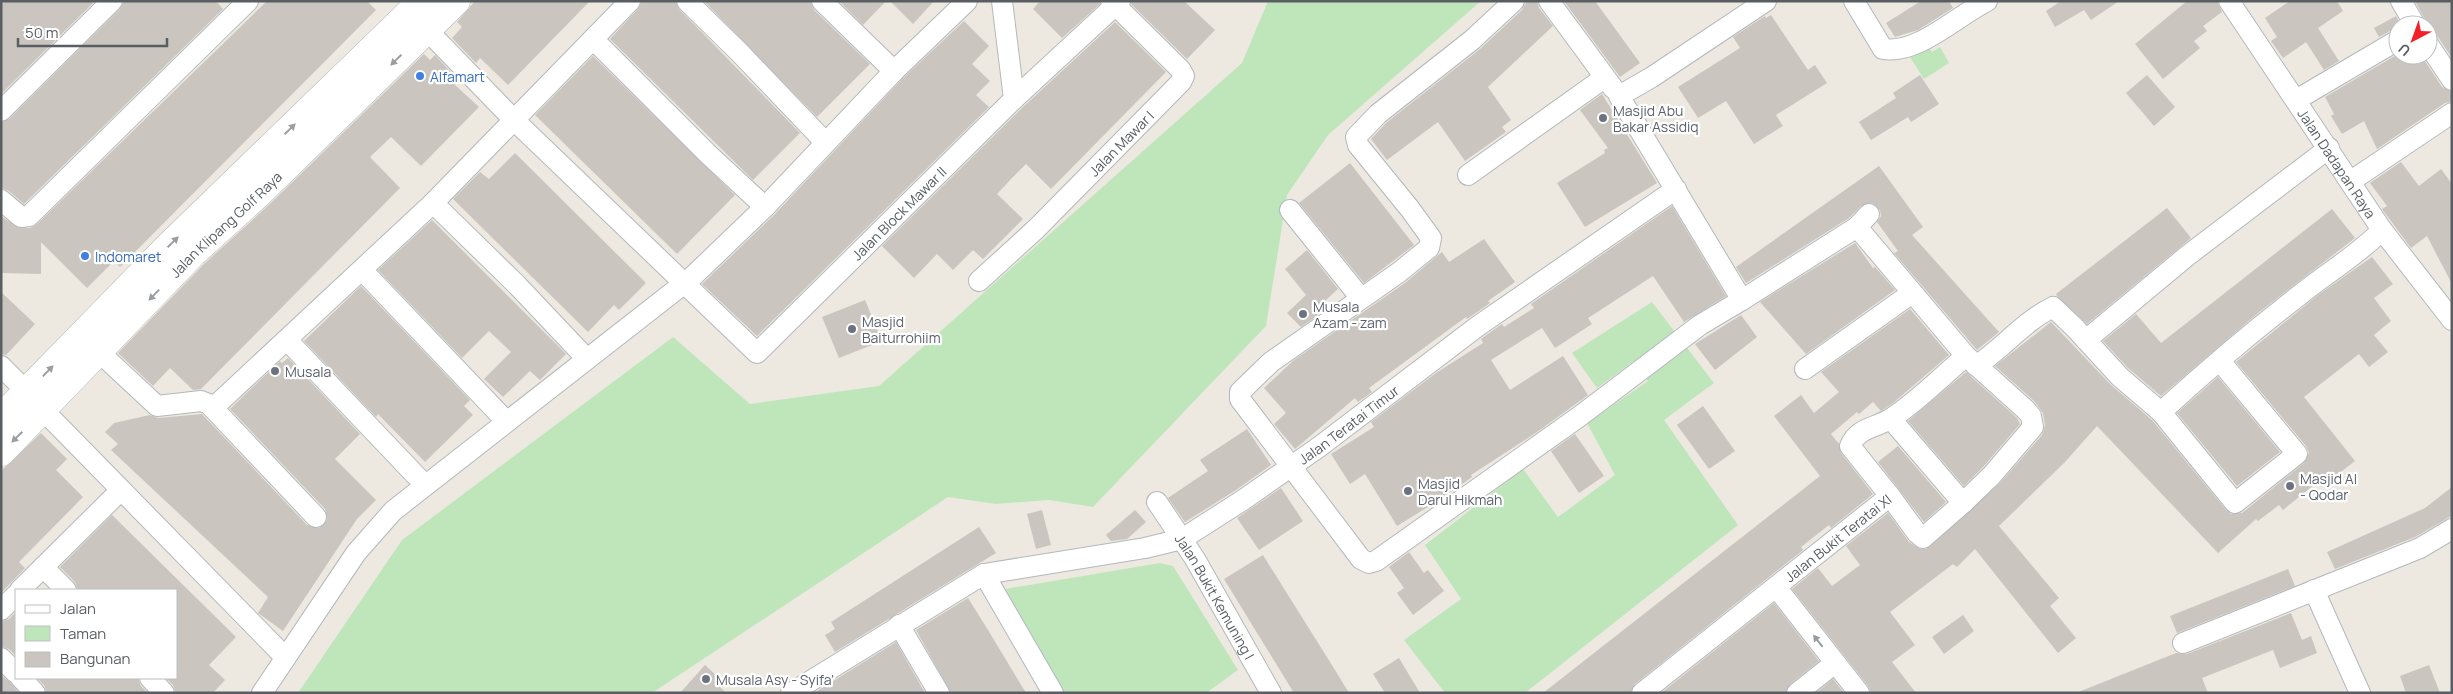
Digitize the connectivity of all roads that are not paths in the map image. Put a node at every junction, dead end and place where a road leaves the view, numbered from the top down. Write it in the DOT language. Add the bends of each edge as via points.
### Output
graph roads {
  1 [pos="112,1"];
  2 [pos="456,1"];
  3 [pos="630,1"];
  4 [pos="687,1"];
  5 [pos="822,1"];
  6 [pos="1002,1"];
  7 [pos="1514,1"];
  8 [pos="1550,1"];
  9 [pos="1766,1"];
  10 [pos="1854,1"];
  11 [pos="1986,1"];
  12 [pos="2229,1"];
  13 [pos="2401,1"];
  14 [pos="247,2"];
  15 [pos="964,2"];
  16 [pos="1116,3"];
  17 [pos="416,11"];
  18 [pos="2409,15"];
  19 [pos="593,39"];
  20 [pos="2388,46"];
  21 [pos="2438,59"];
  22 [pos="894,71"];
  23 [pos="1604,78"];
  24 [pos="2452,80"];
  25 [pos="1619,96"];
  26 [pos="1014,99"];
  27 [pos="2296,100"];
  28 [pos="1,111"];
  29 [pos="2452,113"];
  30 [pos="515,121"];
  31 [pos="825,142"];
  32 [pos="2329,148"];
  33 [pos="1468,175"];
  34 [pos="2351,182"];
  35 [pos="1676,189"];
  36 [pos="1,200"];
  37 [pos="433,203"];
  38 [pos="764,207"];
  39 [pos="1290,210"];
  40 [pos="2382,230"];
  41 [pos="362,270"];
  42 [pos="979,281"];
  43 [pos="683,284"];
  44 [pos="1912,293"];
  45 [pos="1360,297"];
  46 [pos="1742,300"];
  47 [pos="2452,320"];
  48 [pos="111,322"];
  49 [pos="287,340"];
  50 [pos="2086,340"];
  51 [pos="99,352"];
  52 [pos="587,359"];
  53 [pos="2220,360"];
  54 [pos="1971,361"];
  55 [pos="1,366"];
  56 [pos="1805,370"];
  57 [pos="35,402"];
  58 [pos="213,408"];
  59 [pos="2161,412"];
  60 [pos="1,418"];
  61 [pos="1891,418"];
  62 [pos="506,421"];
  63 [pos="1,452"];
  64 [pos="1292,465"];
  65 [pos="424,484"];
  66 [pos="121,490"];
  67 [pos="1890,496"];
  68 [pos="1157,502"];
  69 [pos="1963,503"];
  70 [pos="316,517"];
  71 [pos="2452,529"];
  72 [pos="1182,539"];
  73 [pos="43,566"];
  74 [pos="984,574"];
  75 [pos="1776,587"];
  76 [pos="21,589"];
  77 [pos="65,589"];
  78 [pos="2314,590"];
  79 [pos="15,596"];
  80 [pos="1,610"];
  81 [pos="899,625"];
  82 [pos="2183,643"];
  83 [pos="285,657"];
  84 [pos="1,658"];
  85 [pos="1834,662"];
  86 [pos="15,672"];
  87 [pos="22,679"];
  88 [pos="151,679"];
  89 [pos="35,693"];
  90 [pos="164,693"];
  91 [pos="262,693"];
  92 [pos="791,693"];
  93 [pos="939,693"];
  94 [pos="1052,693"];
  95 [pos="1271,693"];
  96 [pos="1642,693"];
  97 [pos="1797,693"];
  98 [pos="1859,693"];
  99 [pos="2360,693"];
  1 -- 28 [label="street"];
  2 -- 17 [label="main road, Jalan Klipang Golf Raya"];
  3 -- 19 [label="street"];
  4 -- 31 [label="street"];
  5 -- 22 [label="street"];
  6 -- 26 [label="street"];
  7 -- 45 [label="street" via="1472,40 1358,133 1358,144 1431,238 1425,253"];
  8 -- 23 [label="street"];
  9 -- 25 [label="street"];
  10 -- 11 [label="street" via="1883,50 1894,51 1911,47"];
  12 -- 27 [label="street, Jalan Dadapan Raya"];
  13 -- 18 [label="street"];
  14 -- 36 [label="street" via="29,216 21,217"];
  15 -- 22 [label="street"];
  16 -- 26 [label="street, Jalan Block Mawar II"];
  16 -- 42 [label="street, Jalan Mawar I" via="1184,76 1036,229"];
  17 -- 30 [label="street"];
  17 -- 48 [label="main road, Jalan Klipang Golf Raya" via="168,246"];
  19 -- 30 [label="street"];
  19 -- 38 [label="street"];
  20 -- 27 [label="street"];
  21 -- 24 [label="street"];
  22 -- 31 [label="street"];
  23 -- 25 [label="street"];
  23 -- 33 [label="street"];
  25 -- 35 [label="street"];
  26 -- 43 [label="street, Jalan Block Mawar II" via="757,353"];
  27 -- 32 [label="street, Jalan Dadapan Raya"];
  29 -- 34 [label="street"];
  30 -- 37 [label="street"];
  30 -- 43 [label="street"];
  31 -- 38 [label="street"];
  32 -- 34 [label="street, Jalan Dadapan Raya"];
  32 -- 50 [label="street" via="2187,256"];
  34 -- 40 [label="street, Jalan Dadapan Raya"];
  35 -- 46 [label="street"];
  35 -- 64 [label="street, Jalan Teratai Timur" via="1478,326"];
  37 -- 41 [label="street"];
  37 -- 52 [label="street"];
  38 -- 43 [label="street"];
  39 -- 45 [label="street"];
  40 -- 47 [label="street, Jalan Dadapan Raya"];
  40 -- 53 [label="street" via="2364,248 2316,282"];
  41 -- 49 [label="street"];
  41 -- 62 [label="street"];
  43 -- 52 [label="street"];
  44 -- 46 [label="street" via="1863,220"];
  44 -- 54 [label="street"];
  44 -- 56 [label="street"];
  45 -- 64 [label="street" via="1272,362 1240,392 1240,398"];
  46 -- 64 [label="street" via="1700,325 1580,416 1372,562 1361,559"];
  48 -- 51 [label="main road, Jalan Klipang Golf Raya"];
  57 -- 48 [label="main road, Jalan Klipang Golf Raya, one-way"];
  49 -- 58 [label="street"];
  49 -- 65 [label="street"];
  50 -- 54 [label="street, Jalan Bukit Teratai XI" via="2053,307 2031,320 1997,351"];
  50 -- 59 [label="street" via="2120,377"];
  51 -- 57 [label="main road, Jalan Klipang Golf Raya"];
  51 -- 58 [label="street" via="154,405 162,407 201,401"];
  52 -- 62 [label="street"];
  53 -- 59 [label="street"];
  53 -- 59 [label="street" via="2297,454 2235,503"];
  54 -- 61 [label="street, Jalan Bukit Teratai XI"];
  54 -- 69 [label="street" via="2026,410 2033,427"];
  55 -- 57 [label="street"];
  57 -- 60 [label="main road, Jalan Klipang Golf Raya"];
  57 -- 63 [label="main road, Jalan Klipang Golf Raya, one-way"];
  57 -- 66 [label="street"];
  58 -- 70 [label="street"];
  61 -- 67 [label="street, Jalan Bukit Teratai XI" via="1858,432 1850,446"];
  61 -- 69 [label="street"];
  62 -- 65 [label="street"];
  64 -- 72 [label="street, Jalan Teratai Timur"];
  65 -- 83 [label="street" via="393,511 356,553"];
  66 -- 73 [label="street"];
  66 -- 83 [label="street"];
  67 -- 69 [label="street" via="1923,538"];
  67 -- 75 [label="street, Jalan Bukit Teratai XI"];
  68 -- 72 [label="street, Jalan Bukit Kemuning I"];
  71 -- 78 [label="street" via="2420,548"];
  72 -- 74 [label="street, Jalan Teratai Timur"];
  72 -- 95 [label="street, Jalan Bukit Kemuning I"];
  73 -- 76 [label="street"];
  73 -- 77 [label="street"];
  74 -- 81 [label="street"];
  74 -- 94 [label="street"];
  85 -- 75 [label="street, one-way"];
  75 -- 96 [label="street, Jalan Bukit Teratai XI"];
  78 -- 82 [label="street"];
  78 -- 99 [label="street"];
  79 -- 80 [label="street"];
  81 -- 92 [label="street"];
  81 -- 93 [label="street"];
  83 -- 91 [label="street"];
  84 -- 86 [label="street"];
  85 -- 97 [label="street"];
  85 -- 98 [label="street"];
  87 -- 89 [label="street"];
  88 -- 90 [label="street"];
}
